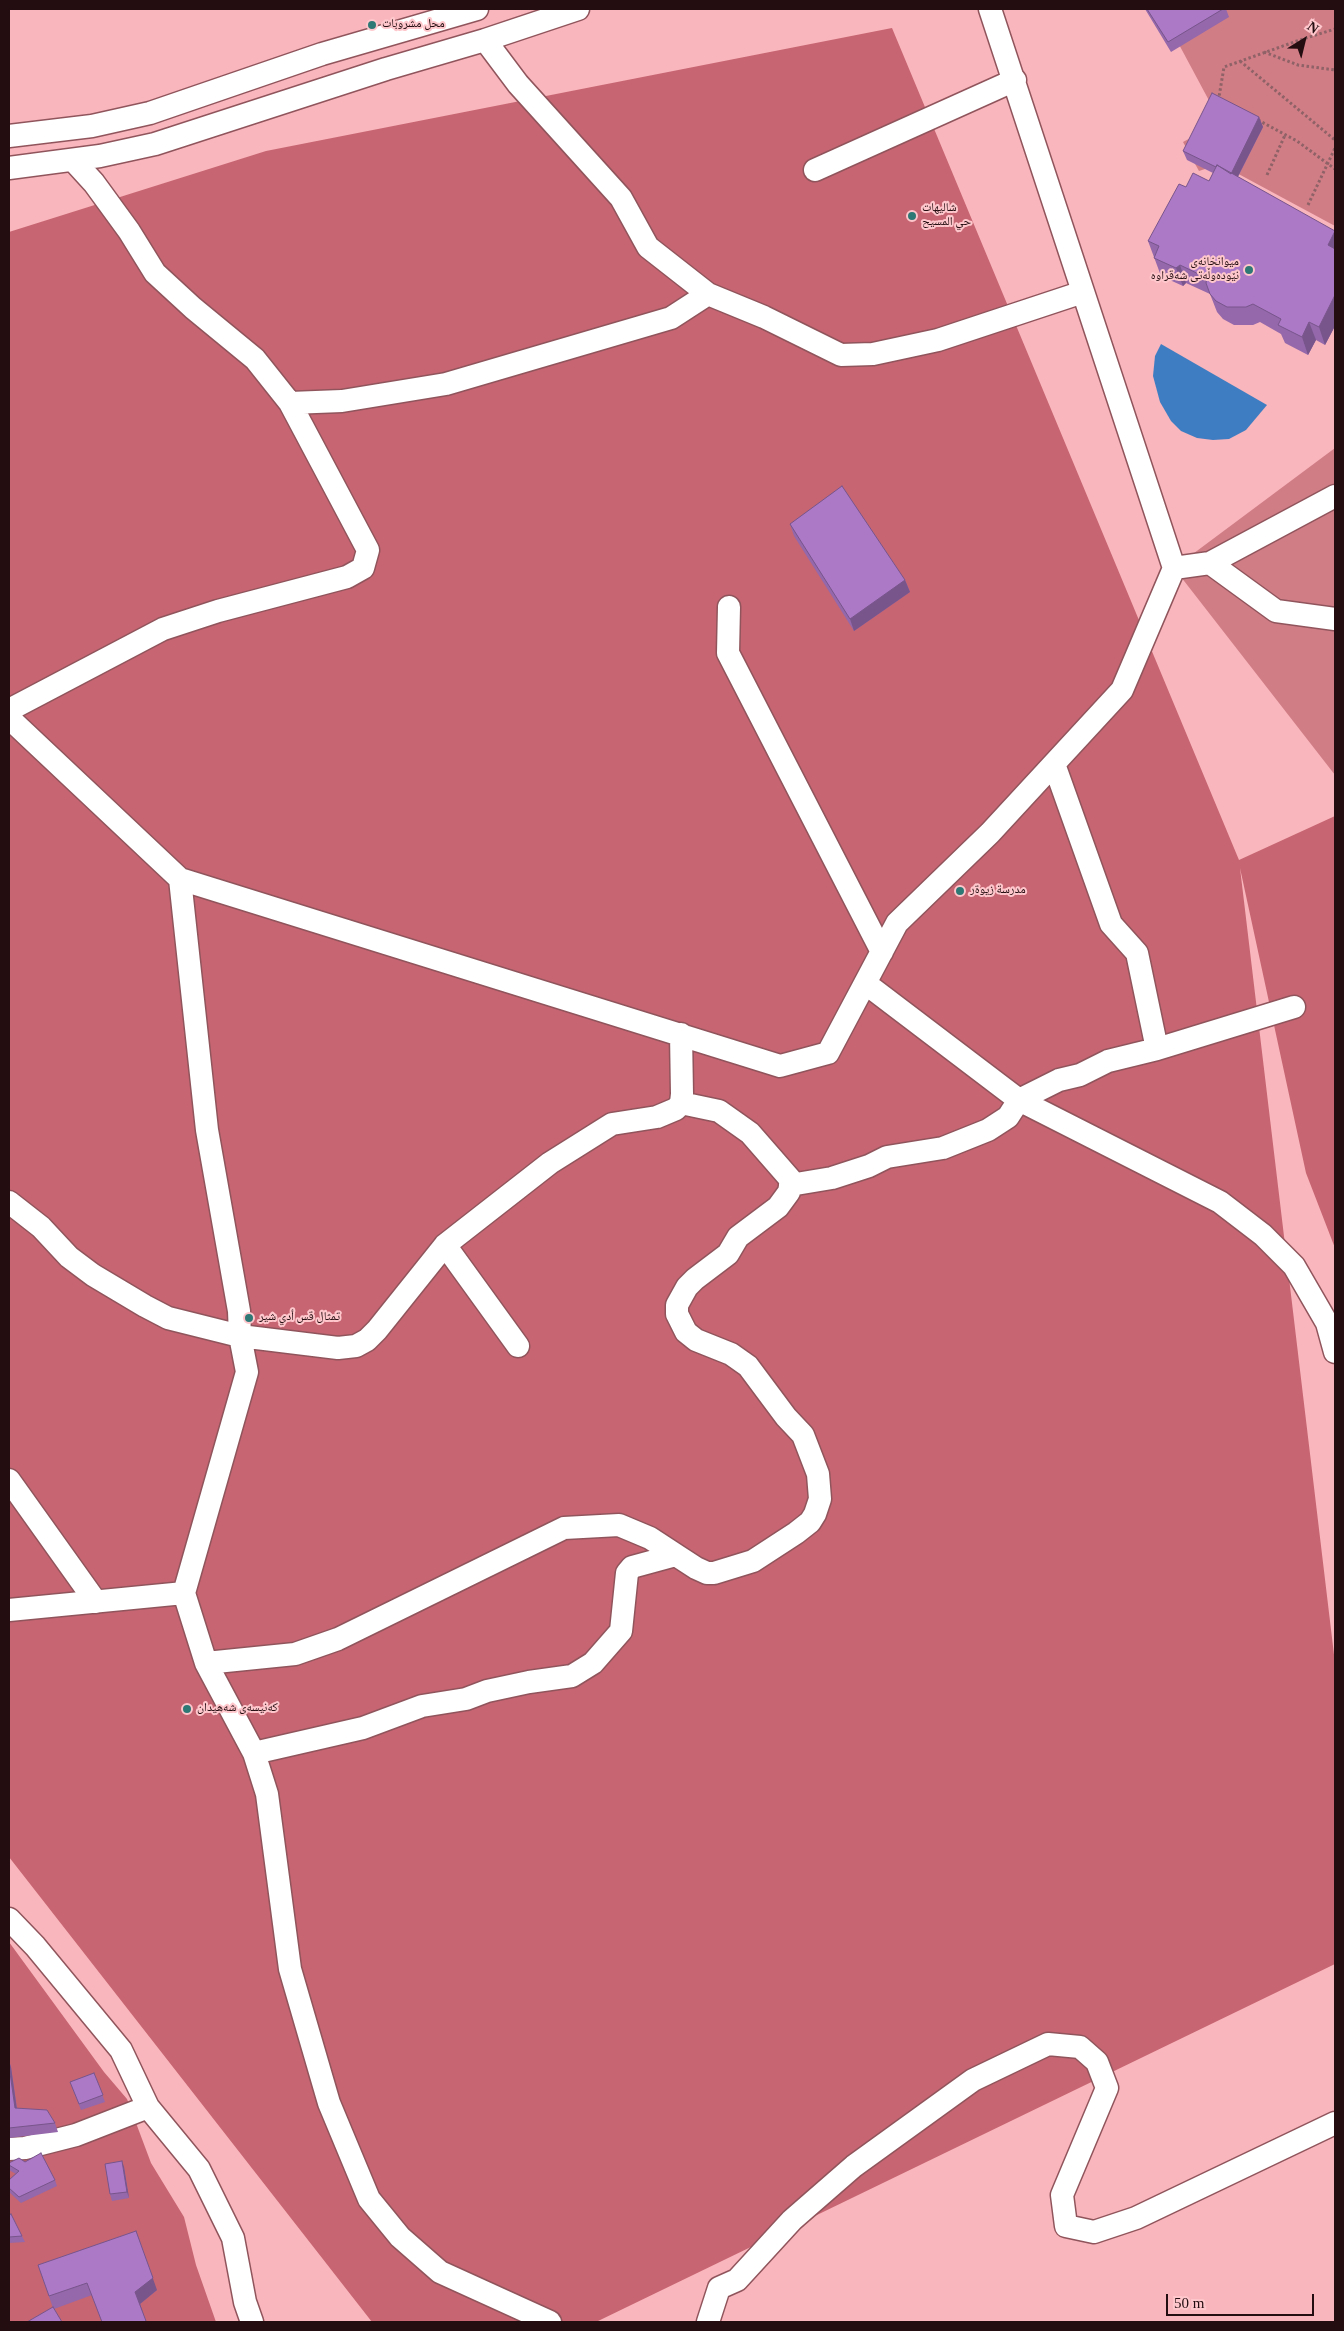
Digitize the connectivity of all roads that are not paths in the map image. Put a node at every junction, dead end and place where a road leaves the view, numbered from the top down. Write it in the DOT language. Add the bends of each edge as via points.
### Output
graph roads {
  1 [pos="472,9"];
  2 [pos="578,9"];
  3 [pos="990,9"];
  4 [pos="485,40"];
  5 [pos="1015,80"];
  6 [pos="9,136"];
  7 [pos="73,160"];
  8 [pos="9,168"];
  9 [pos="815,170"];
  10 [pos="1083,292"];
  11 [pos="708,294"];
  12 [pos="290,403"];
  13 [pos="1335,496"];
  14 [pos="1210,563"];
  15 [pos="1174,568"];
  16 [pos="729,607"];
  17 [pos="1335,620"];
  18 [pos="9,710"];
  19 [pos="9,718"];
  20 [pos="1054,764"];
  21 [pos="180,879"];
  22 [pos="882,952"];
  23 [pos="865,984"];
  24 [pos="1294,1007"];
  25 [pos="681,1034"];
  26 [pos="1157,1049"];
  27 [pos="1019,1100"];
  28 [pos="681,1103"];
  29 [pos="790,1185"];
  30 [pos="9,1202"];
  31 [pos="445,1245"];
  32 [pos="240,1336"];
  33 [pos="518,1346"];
  34 [pos="1335,1352"];
  35 [pos="9,1480"];
  36 [pos="676,1555"];
  37 [pos="184,1593"];
  38 [pos="96,1602"];
  39 [pos="9,1610"];
  40 [pos="206,1662"];
  41 [pos="254,1753"];
  42 [pos="9,1919"];
  43 [pos="148,2107"];
  44 [pos="1335,2123"];
  45 [pos="9,2149"];
  46 [pos="252,2322"];
  47 [pos="550,2322"];
  48 [pos="708,2322"];
  1 -- 6 [label="street" via="322,54 150,113 92,126"];
  2 -- 4 [label="street"];
  3 -- 5 [label="street"];
  4 -- 7 [label="street" via="155,144"];
  4 -- 11 [label="street" via="518,84 621,198 648,247"];
  5 -- 9 [label="street"];
  5 -- 10 [label="street"];
  7 -- 8 [label="street"];
  7 -- 12 [label="street" via="94,183 156,273 255,360"];
  10 -- 11 [label="street" via="938,340 873,354 841,356"];
  10 -- 15 [label="street"];
  11 -- 12 [label="street" via="671,318 446,384 342,401"];
  12 -- 18 [label="street" via="368,550 363,568 348,577 163,629"];
  13 -- 14 [label="street"];
  14 -- 15 [label="street"];
  14 -- 17 [label="street" via="1276,610"];
  15 -- 20 [label="street" via="1122,690"];
  16 -- 22 [label="street" via="728,653"];
  19 -- 21 [label="street"];
  20 -- 22 [label="street" via="990,833 897,923"];
  20 -- 26 [label="street" via="1111,924 1137,953"];
  21 -- 25 [label="street"];
  21 -- 32 [label="street" via="207,1130 239,1311"];
  22 -- 23 [label="street"];
  23 -- 25 [label="street" via="828,1053 818,1056 780,1066"];
  23 -- 27 [label="street"];
  24 -- 26 [label="street"];
  25 -- 28 [label="street"];
  26 -- 27 [label="street" via="1108,1061"];
  27 -- 29 [label="street" via="1008,1117 988,1130 943,1148 887,1157 832,1178"];
  27 -- 34 [label="street" via="1220,1202 1263,1235 1294,1266 1327,1323"];
  28 -- 29 [label="street" via="719,1111 750,1133 791,1180"];
  28 -- 31 [label="street" via="668,1114 620,1122 598,1131"];
  29 -- 36 [label="street" via="778,1207 738,1237 722,1260 695,1279 677,1305 686,1332 748,1366 803,1435 818,1474 819,1507 804,1526 753,1561 714,1574"];
  30 -- 32 [label="street" via="41,1227 69,1257 145,1306 189,1324"];
  31 -- 32 [label="street" via="378,1330 356,1346 338,1348"];
  31 -- 33 [label="street"];
  32 -- 37 [label="street" via="247,1372"];
  35 -- 38 [label="street"];
  36 -- 40 [label="street" via="650,1538 619,1525 564,1528 338,1639 296,1654"];
  36 -- 41 [label="street" via="632,1566 627,1573 621,1631 593,1663 572,1676 529,1682 466,1699 422,1706 363,1728"];
  37 -- 38 [label="street"];
  37 -- 40 [label="street"];
  38 -- 39 [label="street"];
  40 -- 41 [label="street"];
  41 -- 47 [label="street" via="267,1794 290,1969 329,2103 369,2199 400,2237 440,2272"];
  42 -- 43 [label="street" via="121,2050"];
  43 -- 45 [label="street" via="76,2136"];
  43 -- 46 [label="street" via="199,2169 233,2238"];
  44 -- 48 [label="street" via="1136,2218 1094,2232 1066,2226 1062,2195 1107,2088 1097,2062 1080,2047 1048,2044 973,2080 854,2166 792,2220 737,2280 718,2288"];
}
